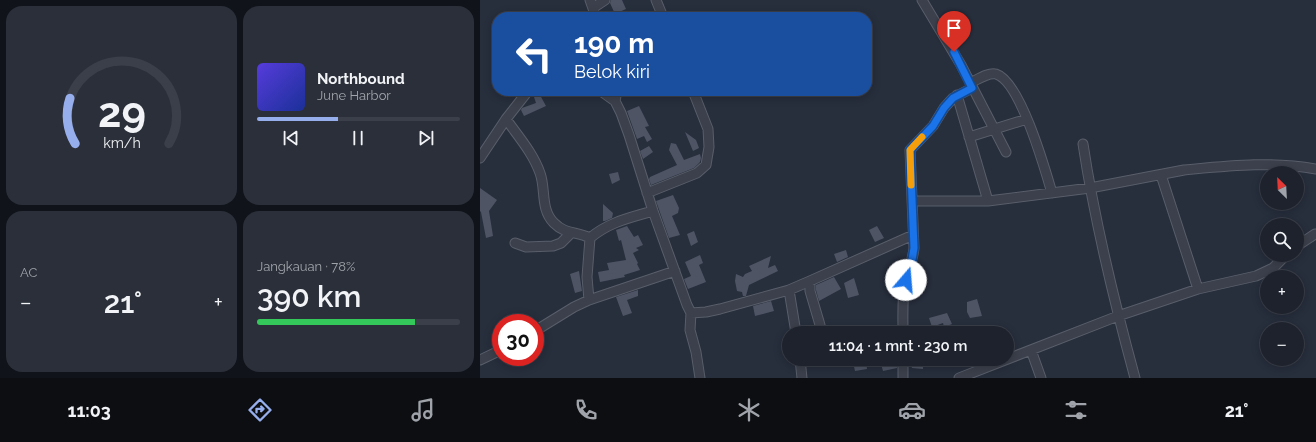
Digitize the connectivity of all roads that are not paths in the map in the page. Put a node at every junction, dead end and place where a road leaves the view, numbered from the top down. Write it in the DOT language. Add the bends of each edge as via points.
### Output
graph roads {
  1 [pos="605,0"];
  2 [pos="656,0"];
  3 [pos="922,0"];
  4 [pos="591,4"];
  5 [pos="661,12"];
  6 [pos="971,86"];
  7 [pos="957,95"];
  8 [pos="524,96"];
  9 [pos="608,96"];
  10 [pos="616,96"];
  11 [pos="695,96"];
  12 [pos="615,101"];
  13 [pos="506,119"];
  14 [pos="1027,119"];
  15 [pos="994,129"];
  16 [pos="969,137"];
  17 [pos="1083,144"];
  18 [pos="1006,152"];
  19 [pos="480,158"];
  20 [pos="1316,169"];
  21 [pos="1161,175"];
  22 [pos="1090,188"];
  23 [pos="647,193"];
  24 [pos="1052,193"];
  25 [pos="912,200"];
  26 [pos="988,201"];
  27 [pos="653,211"];
  28 [pos="571,233"];
  29 [pos="1315,234"];
  30 [pos="913,235"];
  31 [pos="590,238"];
  32 [pos="1304,241"];
  33 [pos="515,242"];
  34 [pos="1280,262"];
  35 [pos="674,271"];
  36 [pos="810,281"];
  37 [pos="1198,289"];
  38 [pos="789,290"];
  39 [pos="589,300"];
  40 [pos="691,313"];
  41 [pos="1118,316"];
  42 [pos="544,326"];
  43 [pos="795,326"];
  44 [pos="820,326"];
  45 [pos="903,326"];
  46 [pos="1031,350"];
  47 [pos="492,354"];
  48 [pos="480,360"];
  49 [pos="801,366"];
  50 [pos="903,366"];
  51 [pos="700,378"];
  52 [pos="802,378"];
  53 [pos="903,378"];
  54 [pos="959,378"];
  55 [pos="1041,378"];
  56 [pos="1135,378"];
  1 -- 4 [label="street"];
  2 -- 5 [label="street"];
  3 -- 6 [label="street"];
  6 -- 7 [label="street"];
  6 -- 14 [label="street" via="991,74 1002,77 1012,89"];
  6 -- 15 [label="street"];
  7 -- 16 [label="street"];
  7 -- 25 [label="street" via="910,150"];
  8 -- 13 [label="street"];
  9 -- 12 [label="street"];
  10 -- 12 [label="street"];
  11 -- 23 [label="street" via="708,129 706,165 698,173"];
  12 -- 23 [label="street" via="629,135"];
  13 -- 19 [label="street"];
  13 -- 28 [label="street" via="540,173 549,217"];
  14 -- 15 [label="street"];
  14 -- 24 [label="street"];
  15 -- 16 [label="street"];
  15 -- 18 [label="street"];
  16 -- 26 [label="street"];
  17 -- 22 [label="street"];
  20 -- 21 [label="street" via="1267,164"];
  21 -- 22 [label="street"];
  21 -- 37 [label="street"];
  22 -- 24 [label="street"];
  22 -- 41 [label="street"];
  23 -- 27 [label="street"];
  24 -- 26 [label="street"];
  25 -- 26 [label="street"];
  25 -- 30 [label="street"];
  27 -- 31 [label="street" via="613,222"];
  27 -- 35 [label="street"];
  28 -- 31 [label="street"];
  28 -- 33 [label="street" via="553,246 526,247"];
  29 -- 32 [label="street"];
  30 -- 36 [label="street"];
  30 -- 45 [label="street" via="914,253 904,292"];
  31 -- 39 [label="street" via="587,277"];
  34 -- 37 [label="street" via="1266,272 1235,282"];
  35 -- 39 [label="street"];
  35 -- 40 [label="street"];
  36 -- 38 [label="street"];
  36 -- 44 [label="street" via="809,287"];
  37 -- 41 [label="street"];
  38 -- 40 [label="street" via="720,309"];
  38 -- 43 [label="street"];
  39 -- 42 [label="street"];
  40 -- 51 [label="street" via="690,330"];
  41 -- 46 [label="street"];
  41 -- 56 [label="street"];
  46 -- 54 [label="street"];
  46 -- 55 [label="street"];
  47 -- 48 [label="street"];
  49 -- 52 [label="street"];
  50 -- 53 [label="street"];
}
